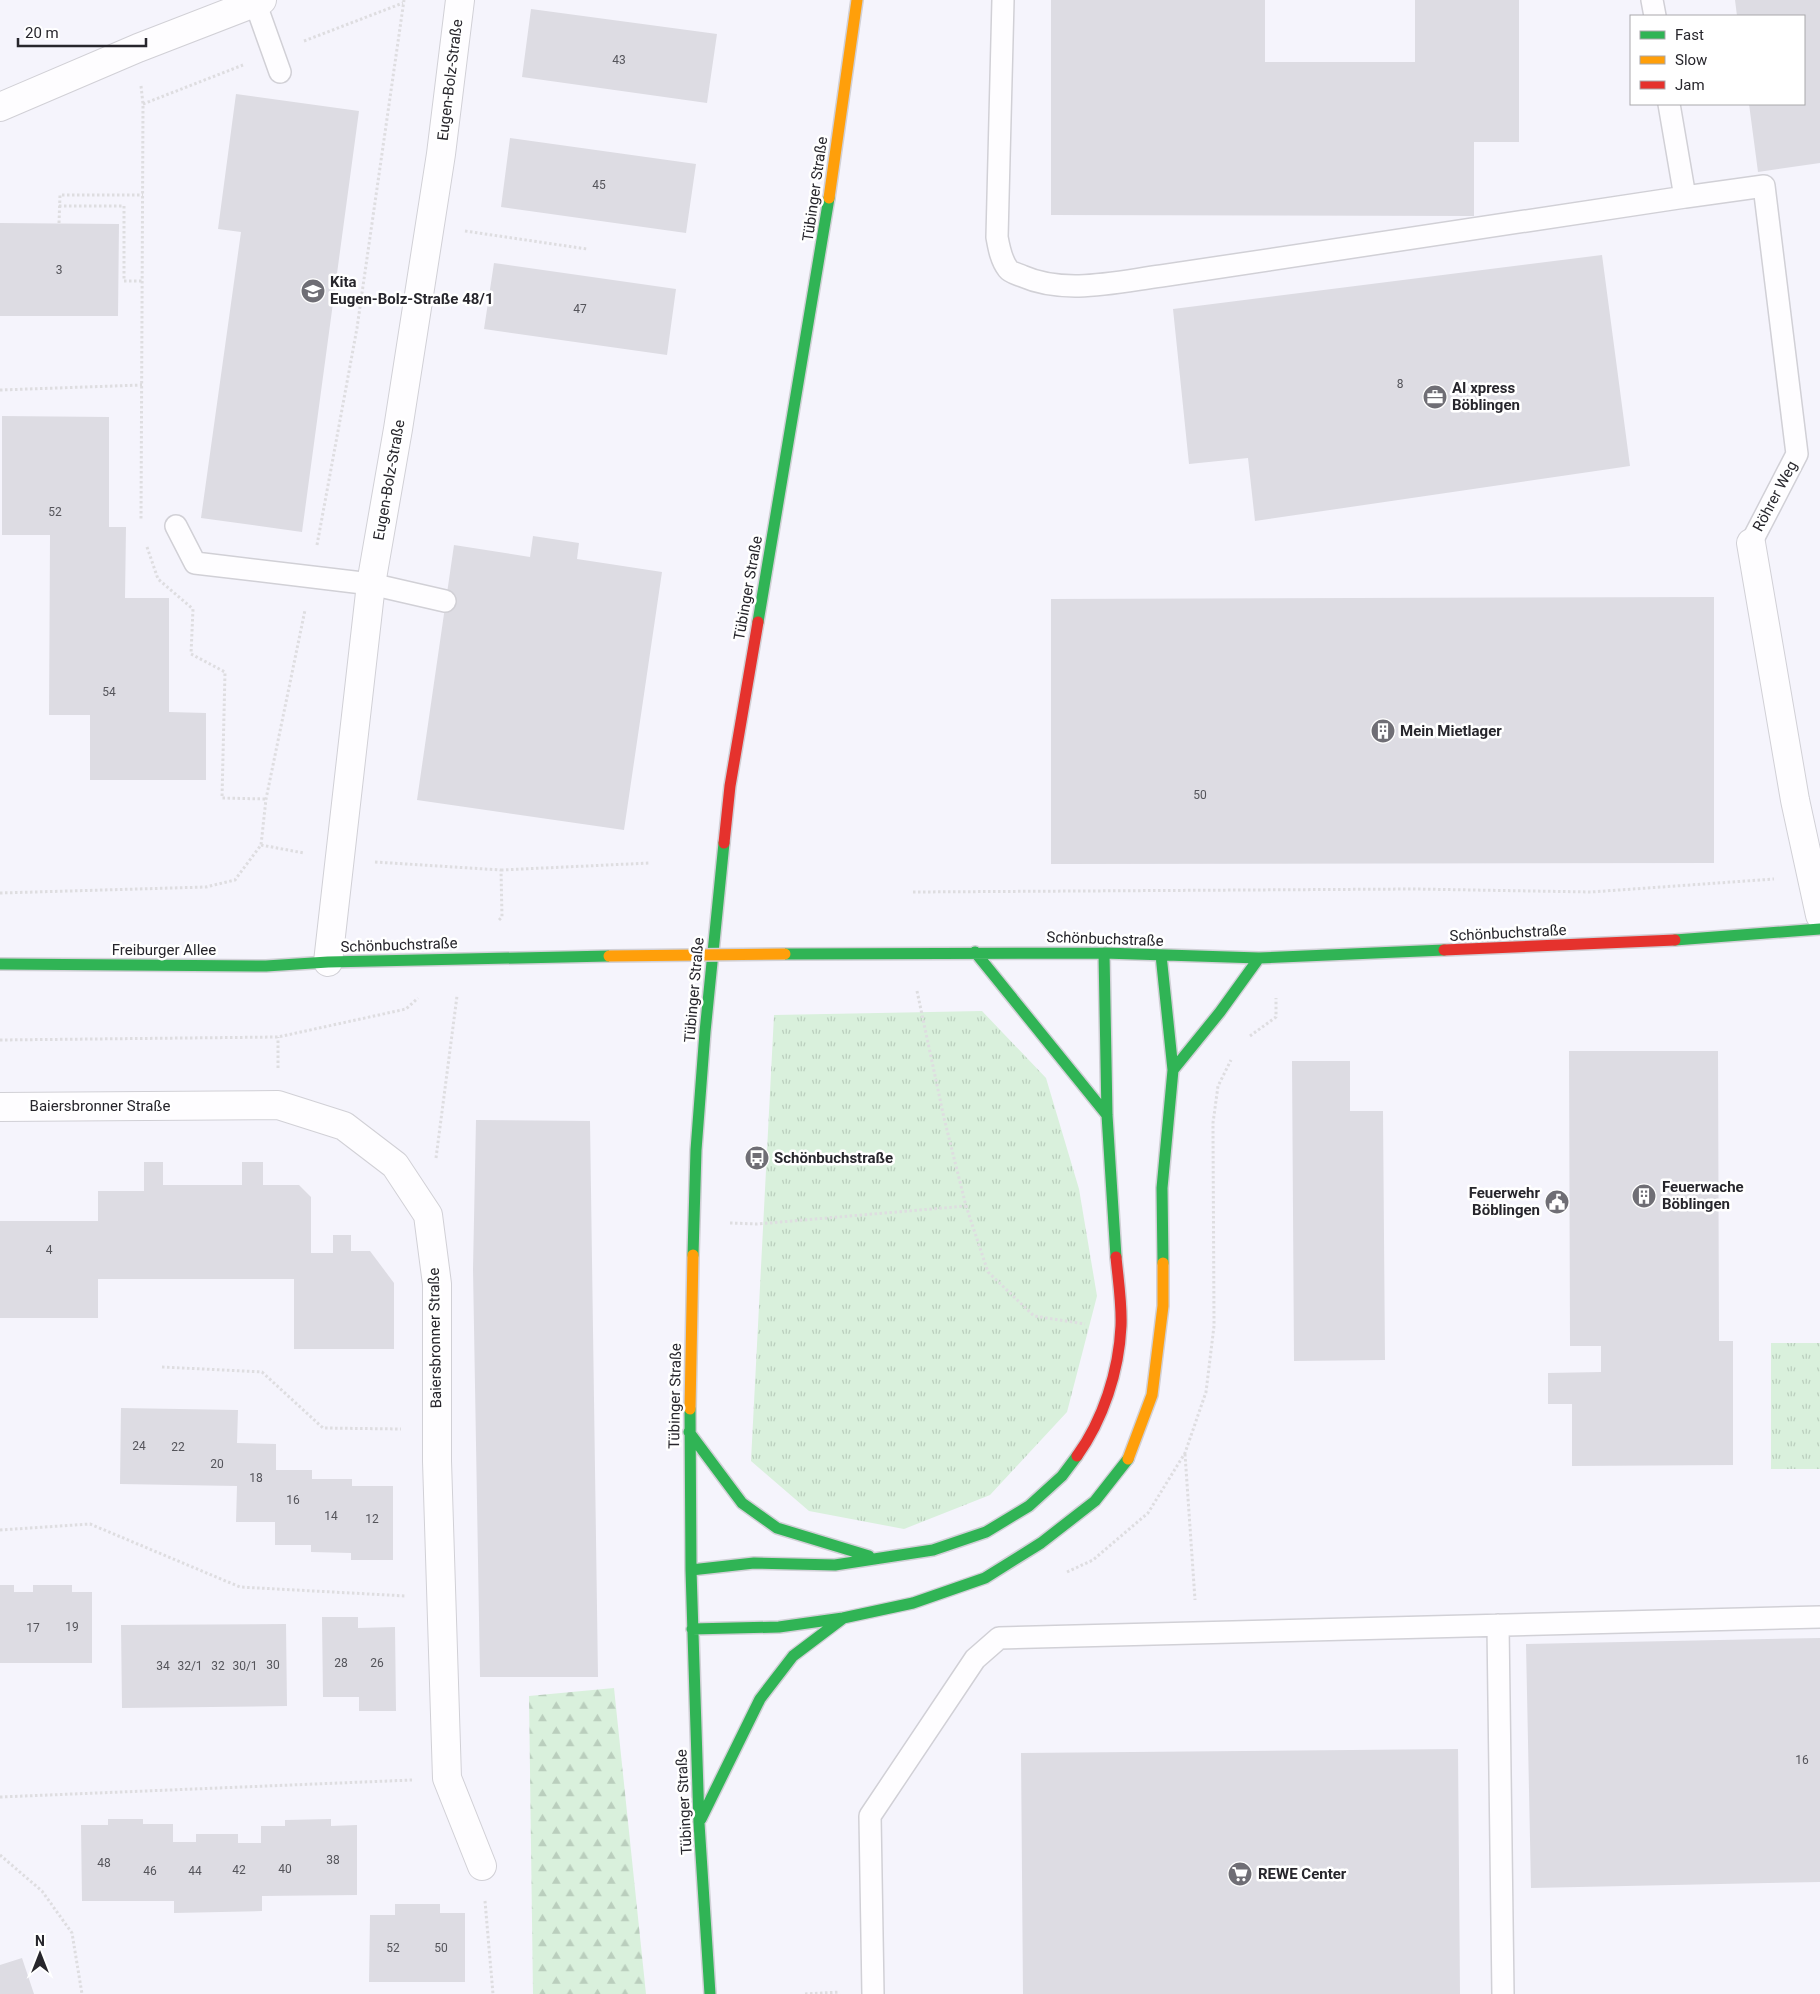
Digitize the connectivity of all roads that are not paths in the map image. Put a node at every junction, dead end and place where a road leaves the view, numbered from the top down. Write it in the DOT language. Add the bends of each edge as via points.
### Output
graph roads {
  1 [pos="460,0"];
  2 [pos="857,0"];
  3 [pos="1003,0"];
  4 [pos="1652,0"];
  5 [pos="258,1"];
  6 [pos="1655,15"];
  7 [pos="280,72"];
  8 [pos="1669,105"];
  9 [pos="0,107"];
  10 [pos="1685,197"];
  11 [pos="176,526"];
  12 [pos="1751,543"];
  13 [pos="371,584"];
  14 [pos="445,601"];
  15 [pos="1820,915"];
  16 [pos="1820,929"];
  17 [pos="975,952"];
  18 [pos="1104,953"];
  19 [pos="1162,955"];
  20 [pos="1259,958"];
  21 [pos="328,962"];
  22 [pos="0,964"];
  23 [pos="1173,1070"];
  24 [pos="0,1107"];
  25 [pos="1107,1115"];
  26 [pos="689,1432"];
  27 [pos="875,1558"];
  28 [pos="690,1570"];
  29 [pos="1820,1617"];
  30 [pos="843,1618"];
  31 [pos="1498,1625"];
  32 [pos="692,1630"];
  33 [pos="699,1823"];
  34 [pos="482,1866"];
  35 [pos="710,1994"];
  36 [pos="873,1994"];
  37 [pos="1503,1994"];
  1 -- 13 [label="street, Eugen-Bolz-Straße" via="441,154"];
  2 -- 26 [label="main road, Tübinger Straße" via="822,242 730,786 696,1150"];
  3 -- 10 [label="lane" via="997,236 1000,254 1009,271 1028,278 1053,285 1096,285"];
  4 -- 6 [label="lane"];
  5 -- 7 [label="lane"];
  5 -- 9 [label="street"];
  8 -- 10 [label="lane"];
  10 -- 12 [label="lane, Röhrer Weg" via="1764,186 1797,454"];
  11 -- 13 [label="lane" via="195,563"];
  12 -- 15 [label="street, Röhrer Weg" via="1795,800"];
  13 -- 14 [label="lane"];
  13 -- 21 [label="street, Eugen-Bolz-Straße"];
  16 -- 20 [label="main road, Schönbuchstraße" via="1730,938"];
  17 -- 18 [label="main road, Schönbuchstraße"];
  17 -- 21 [label="main road, Schönbuchstraße, bridge"];
  17 -- 25 [label="main road"];
  18 -- 19 [label="main road, Schönbuchstraße"];
  18 -- 25 [label="main road"];
  19 -- 20 [label="main road, Schönbuchstraße"];
  19 -- 23 [label="main road"];
  20 -- 23 [label="main road"];
  21 -- 22 [label="main road, Freiburger Allee" via="266,966"];
  23 -- 30 [label="main road" via="1162,1188 1163,1306 1152,1395 1127,1461 1096,1501 1041,1543 985,1578 913,1603"];
  24 -- 34 [label="street, Baiersbronner Straße" via="278,1105 344,1126 396,1165 428,1214 437,1284 436,1430 447,1778"];
  25 -- 27 [label="main road" via="1121,1326 1110,1388 1090,1438 1062,1476 1028,1506 986,1532 933,1550"];
  26 -- 27 [label="main road" via="742,1504 777,1528"];
  26 -- 28 [label="main road, Tübinger Straße"];
  27 -- 28 [label="main road" via="835,1565 754,1562"];
  28 -- 32 [label="main road, Tübinger Straße"];
  29 -- 31 [label="lane"];
  30 -- 32 [label="main road" via="779,1627"];
  30 -- 33 [label="main road" via="793,1656 760,1698"];
  31 -- 36 [label="lane" via="999,1638 975,1659 870,1816"];
  31 -- 37 [label="lane"];
  32 -- 33 [label="main road, Tübinger Straße"];
  33 -- 35 [label="main road, Tübinger Straße"];
}
